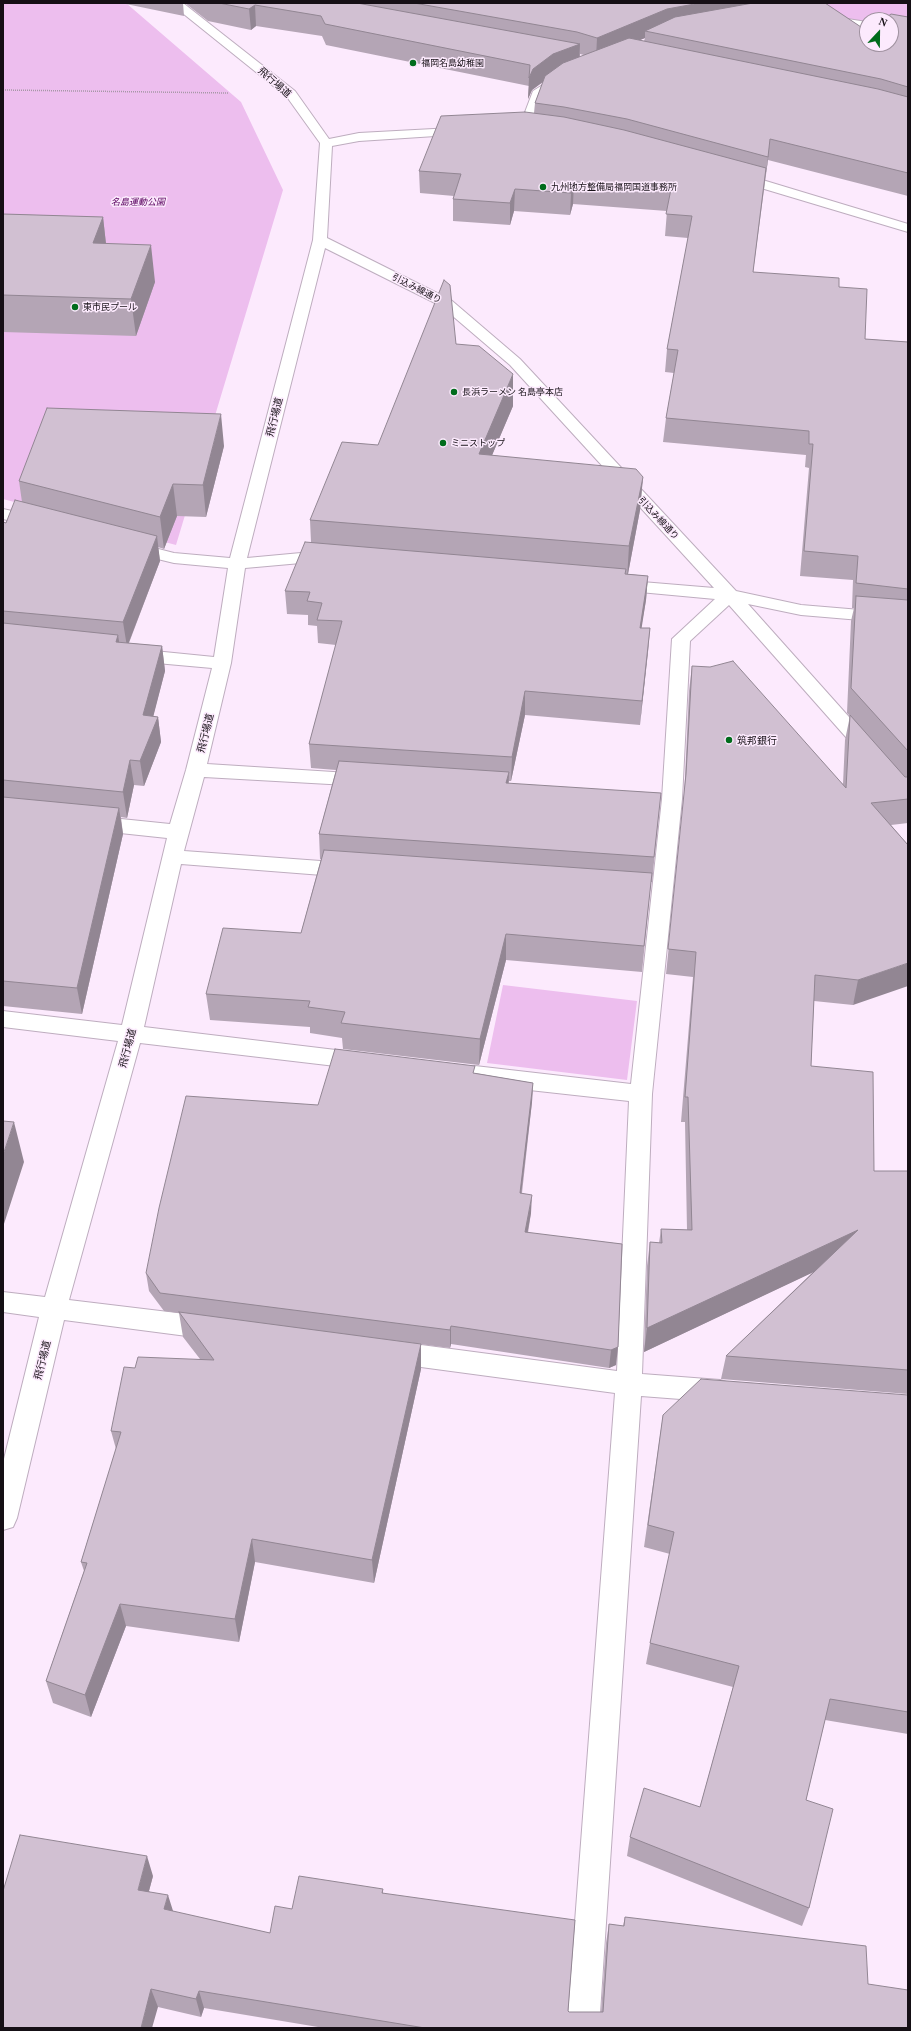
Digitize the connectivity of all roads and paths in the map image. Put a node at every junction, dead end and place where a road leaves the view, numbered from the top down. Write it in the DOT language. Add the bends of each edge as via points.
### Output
graph roads {
  1 [pos="176,3"];
  2 [pos="813,16"];
  3 [pos="859,25"];
  4 [pos="576,72"];
  5 [pos="3,90"];
  6 [pos="291,94"];
  7 [pos="510,128"];
  8 [pos="525,128"];
  9 [pos="479,129"];
  10 [pos="540,130"];
  11 [pos="326,143"];
  12 [pos="726,173"];
  13 [pos="908,228"];
  14 [pos="320,240"];
  15 [pos="3,514"];
  16 [pos="55,527"];
  17 [pos="115,542"];
  18 [pos="348,562"];
  19 [pos="237,564"];
  20 [pos="603,584"];
  21 [pos="730,594"];
  22 [pos="908,619"];
  23 [pos="120,653"];
  24 [pos="222,663"];
  25 [pos="877,760"];
  26 [pos="196,770"];
  27 [pos="385,781"];
  28 [pos="73,821"];
  29 [pos="178,832"];
  30 [pos="173,858"];
  31 [pos="364,871"];
  32 [pos="3,1019"];
  33 [pos="131,1035"];
  34 [pos="382,1064"];
  35 [pos="453,1072"];
  36 [pos="641,1094"];
  37 [pos="3,1302"];
  38 [pos="54,1308"];
  39 [pos="233,1331"];
  40 [pos="368,1349"];
  41 [pos="629,1384"];
  42 [pos="741,1393"];
  43 [pos="3,1518"];
  44 [pos="583,2028"];
  1 -- 6 [label="street, 飛行場道"];
  2 -- 3 [label="street"];
  4 -- 8 [label="street" via="557,79 537,94"];
  5 -- 6 [label="path"];
  6 -- 11 [label="street, 飛行場道"];
  7 -- 8 [label="street"];
  8 -- 10 [label="street"];
  9 -- 11 [label="street" via="359,137"];
  11 -- 14 [label="street, 飛行場道"];
  12 -- 13 [label="street"];
  14 -- 19 [label="street, 飛行場道"];
  14 -- 21 [label="street, 引込み線通り" via="446,303 515,362"];
  15 -- 16 [label="street"];
  17 -- 19 [label="street" via="174,558"];
  18 -- 19 [label="street" via="300,558"];
  19 -- 24 [label="street, 飛行場道"];
  20 -- 21 [label="street"];
  21 -- 22 [label="street" via="801,610"];
  21 -- 25 [label="street, 引込み線通り"];
  21 -- 36 [label="street" via="681,638 654,892"];
  23 -- 24 [label="street"];
  24 -- 26 [label="street, 飛行場道"];
  26 -- 27 [label="street"];
  26 -- 29 [label="street, 飛行場道"];
  28 -- 29 [label="street"];
  29 -- 30 [label="street, 飛行場道"];
  30 -- 31 [label="street"];
  30 -- 33 [label="street, 飛行場道"];
  32 -- 33 [label="street"];
  33 -- 34 [label="street"];
  33 -- 38 [label="street, 飛行場道"];
  35 -- 36 [label="street"];
  36 -- 41 [label="street"];
  37 -- 38 [label="street"];
  38 -- 39 [label="street"];
  38 -- 43 [label="street, 飛行場道"];
  40 -- 41 [label="street"];
  41 -- 42 [label="street"];
  41 -- 44 [label="street"];
}
